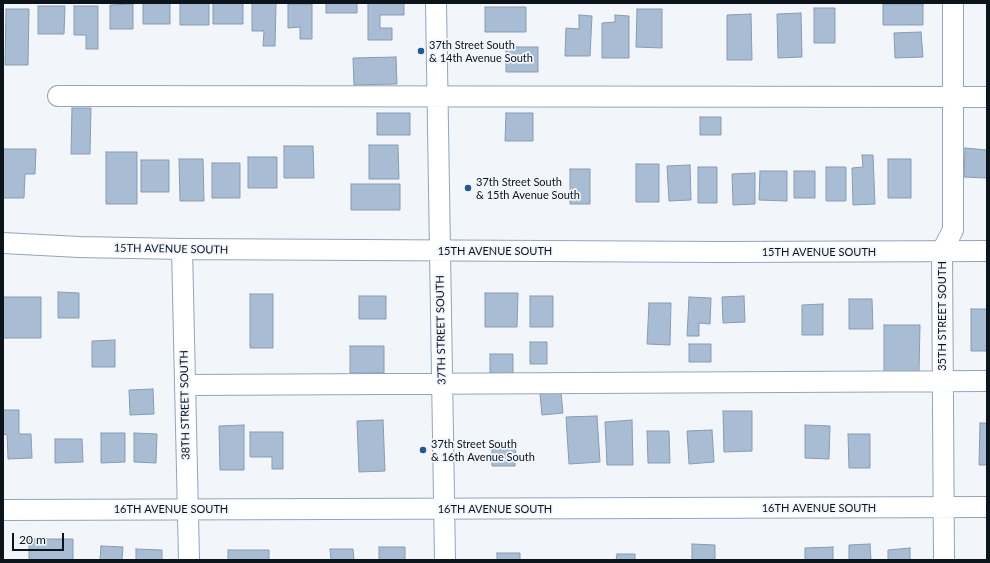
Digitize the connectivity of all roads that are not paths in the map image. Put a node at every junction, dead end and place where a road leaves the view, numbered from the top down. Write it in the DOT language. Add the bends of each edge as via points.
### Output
graph roads {
  1 [pos="436,3"];
  2 [pos="953,3"];
  3 [pos="58,96"];
  4 [pos="437,97"];
  5 [pos="953,97"];
  6 [pos="987,97"];
  7 [pos="3,243"];
  8 [pos="182,250"];
  9 [pos="439,251"];
  10 [pos="942,251"];
  11 [pos="987,251"];
  12 [pos="943,381"];
  13 [pos="987,381"];
  14 [pos="442,383"];
  15 [pos="185,385"];
  16 [pos="944,507"];
  17 [pos="987,507"];
  18 [pos="188,509"];
  19 [pos="444,509"];
  20 [pos="3,510"];
  21 [pos="189,560"];
  22 [pos="444,560"];
  23 [pos="944,560"];
  1 -- 4 [label="street, 37TH STREET SOUTH"];
  2 -- 5 [label="street, 35TH STREET SOUTH"];
  3 -- 4 [label="street"];
  4 -- 5 [label="street"];
  4 -- 9 [label="street, 37TH STREET SOUTH"];
  5 -- 6 [label="street"];
  5 -- 10 [label="street, 35TH STREET SOUTH" via="953,230"];
  7 -- 8 [label="street, 15TH AVENUE SOUTH" via="79,248"];
  8 -- 9 [label="street, 15TH AVENUE SOUTH"];
  8 -- 15 [label="street, 38TH STREET SOUTH"];
  9 -- 10 [label="street, 15TH AVENUE SOUTH"];
  9 -- 14 [label="street, 37TH STREET SOUTH"];
  10 -- 11 [label="street, 15TH AVENUE SOUTH"];
  10 -- 12 [label="street, 35TH STREET SOUTH"];
  12 -- 13 [label="street"];
  12 -- 14 [label="street"];
  12 -- 16 [label="street, 35TH STREET SOUTH"];
  14 -- 15 [label="street"];
  14 -- 19 [label="street, 37TH STREET SOUTH"];
  15 -- 18 [label="street, 38TH STREET SOUTH"];
  16 -- 17 [label="street, 16TH AVENUE SOUTH"];
  16 -- 19 [label="street, 16TH AVENUE SOUTH"];
  16 -- 23 [label="street, 35TH STREET SOUTH"];
  18 -- 19 [label="street, 16TH AVENUE SOUTH"];
  18 -- 20 [label="street, 16TH AVENUE SOUTH"];
  18 -- 21 [label="street, 38TH STREET SOUTH"];
  19 -- 22 [label="street, 37TH STREET SOUTH"];
}
